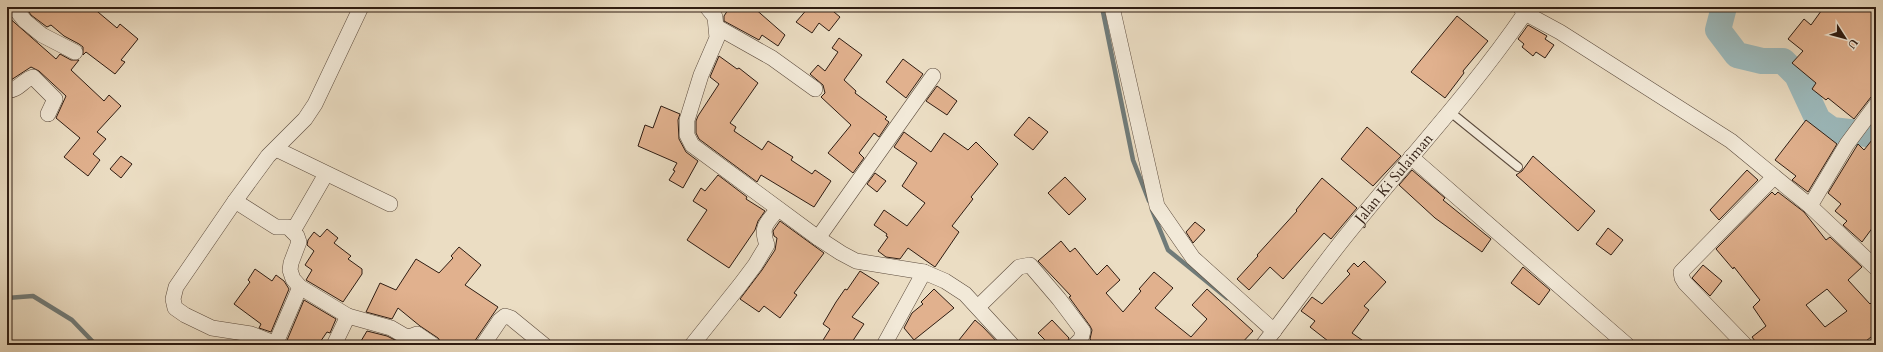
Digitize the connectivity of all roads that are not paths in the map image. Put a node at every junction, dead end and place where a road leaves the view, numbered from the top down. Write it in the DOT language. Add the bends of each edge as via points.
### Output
graph roads {
  1 [pos="14,7"];
  2 [pos="361,7"];
  3 [pos="1112,7"];
  4 [pos="1522,10"];
  5 [pos="716,14"];
  6 [pos="75,52"];
  7 [pos="933,76"];
  8 [pos="815,89"];
  9 [pos="7,90"];
  10 [pos="1876,106"];
  11 [pos="1449,111"];
  12 [pos="48,114"];
  13 [pos="276,150"];
  14 [pos="1411,157"];
  15 [pos="1518,167"];
  16 [pos="326,174"];
  17 [pos="1774,176"];
  18 [pos="235,201"];
  19 [pos="390,204"];
  20 [pos="1810,206"];
  21 [pos="778,209"];
  22 [pos="292,231"];
  23 [pos="818,238"];
  24 [pos="1876,268"];
  25 [pos="924,272"];
  26 [pos="300,287"];
  27 [pos="978,307"];
  28 [pos="348,316"];
  29 [pos="1274,331"];
  30 [pos="276,344"];
  31 [pos="334,345"];
  32 [pos="433,345"];
  33 [pos="483,345"];
  34 [pos="544,345"];
  35 [pos="692,345"];
  36 [pos="884,345"];
  37 [pos="1012,345"];
  38 [pos="1076,345"];
  39 [pos="1263,345"];
  40 [pos="1627,345"];
  41 [pos="1745,345"];
  1 -- 6 [label="street" via="25,21 42,35"];
  2 -- 13 [label="street" via="315,104 305,119"];
  3 -- 29 [label="street" via="1157,206 1193,258"];
  4 -- 11 [label="street, Jalan Ki Sulaiman" via="1511,33"];
  4 -- 17 [label="street" via="1731,141"];
  5 -- 8 [label="street"];
  5 -- 21 [label="street" via="717,38 701,75 687,120 687,134 692,145"];
  7 -- 23 [label="street"];
  9 -- 12 [label="street" via="10,91 28,78 34,77 55,99"];
  10 -- 20 [label="street" via="1847,144"];
  11 -- 14 [label="street, Jalan Ki Sulaiman"];
  11 -- 15 [label="lane"];
  13 -- 16 [label="street"];
  13 -- 18 [label="street" via="268,156"];
  14 -- 29 [label="street, Jalan Ki Sulaiman" via="1345,237"];
  14 -- 40 [label="street"];
  16 -- 19 [label="street"];
  16 -- 22 [label="street"];
  17 -- 20 [label="street"];
  17 -- 41 [label="street" via="1681,272 1685,283"];
  18 -- 22 [label="street" via="276,227 284,226"];
  18 -- 30 [label="street" via="176,287 173,299 175,308 185,316 212,328 251,334"];
  20 -- 24 [label="street"];
  21 -- 23 [label="street"];
  21 -- 35 [label="street" via="763,232 767,245 755,265"];
  22 -- 26 [label="street" via="299,242 290,270"];
  23 -- 25 [label="street" via="856,261"];
  25 -- 27 [label="street" via="945,281 965,294"];
  25 -- 36 [label="street"];
  26 -- 28 [label="street"];
  26 -- 30 [label="street"];
  27 -- 37 [label="street"];
  27 -- 38 [label="street" via="1019,267 1030,265 1083,331"];
  28 -- 31 [label="street"];
  28 -- 32 [label="street" via="391,328 403,336 417,334"];
  29 -- 39 [label="street, Jalan Ki Sulaiman"];
  33 -- 34 [label="street" via="505,316"];
}
